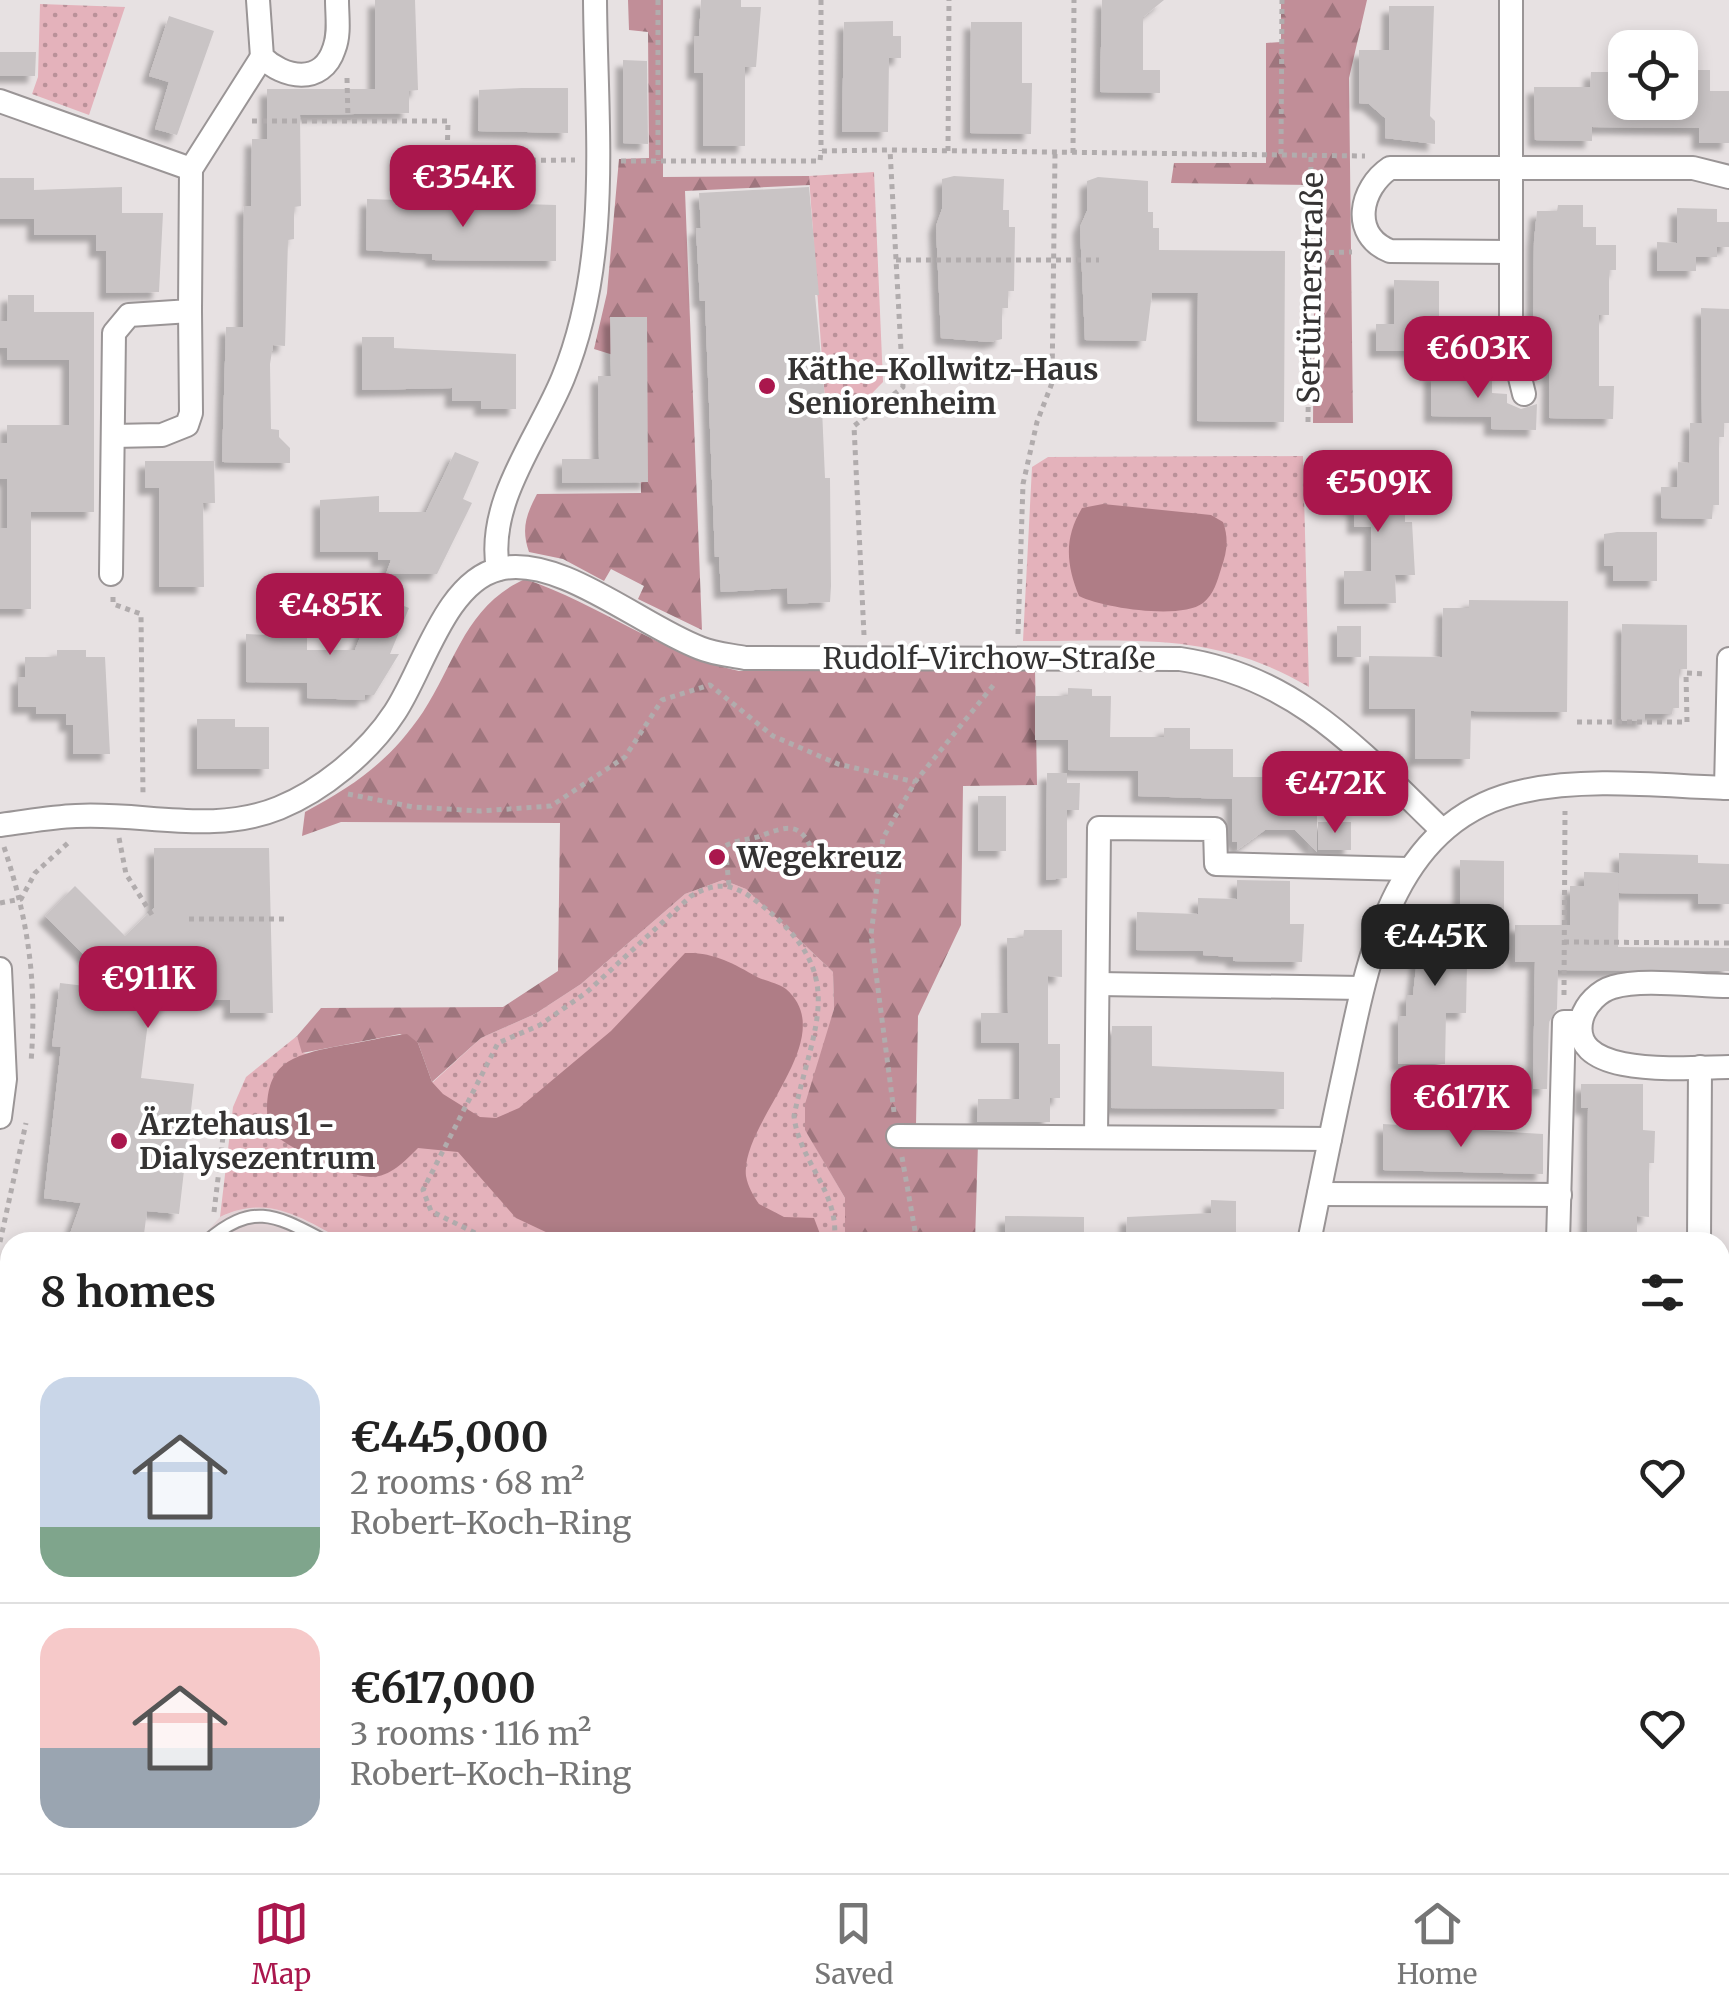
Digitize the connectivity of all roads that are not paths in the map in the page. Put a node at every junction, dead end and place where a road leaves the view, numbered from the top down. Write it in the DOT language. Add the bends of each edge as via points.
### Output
graph roads {
  1 [pos="258,0"];
  2 [pos="337,0"];
  3 [pos="595,0"];
  4 [pos="1511,0"];
  5 [pos="262,57"];
  6 [pos="0,102"];
  7 [pos="1511,167"];
  8 [pos="191,169"];
  9 [pos="1729,177"];
  10 [pos="1511,252"];
  11 [pos="190,311"];
  12 [pos="1524,394"];
  13 [pos="112,436"];
  14 [pos="498,569"];
  15 [pos="111,574"];
  16 [pos="1729,659"];
  17 [pos="1728,674"];
  18 [pos="1728,788"];
  19 [pos="0,825"];
  20 [pos="1442,830"];
  21 [pos="1408,869"];
  22 [pos="0,969"];
  23 [pos="1098,984"];
  24 [pos="1729,986"];
  25 [pos="1362,988"];
  26 [pos="1572,1022"];
  27 [pos="1700,1066"];
  28 [pos="1729,1067"];
  29 [pos="0,1117"];
  30 [pos="898,1136"];
  31 [pos="1096,1136"];
  32 [pos="1330,1139"];
  33 [pos="1319,1194"];
  34 [pos="1560,1195"];
  35 [pos="218,1232"];
  36 [pos="307,1232"];
  37 [pos="1312,1232"];
  38 [pos="1558,1232"];
  39 [pos="1698,1232"];
  1 -- 5 [label="street"];
  2 -- 5 [label="street" via="333,55 320,68 286,76"];
  3 -- 14 [label="street" via="598,223 581,324 497,523"];
  4 -- 7 [label="street"];
  5 -- 8 [label="street"];
  6 -- 8 [label="street"];
  7 -- 9 [label="street" via="1693,168"];
  7 -- 10 [label="street"];
  7 -- 10 [label="street, Sertürnerstraße" via="1390,168 1376,177 1364,203 1368,236 1390,251"];
  8 -- 11 [label="street"];
  10 -- 12 [label="street" via="1511,341"];
  11 -- 13 [label="street" via="141,312 120,322 114,333"];
  11 -- 13 [label="street" via="187,425 162,435"];
  13 -- 15 [label="street"];
  14 -- 19 [label="street" via="460,592 393,716 354,759 315,787 255,816 205,822 77,816"];
  14 -- 20 [label="street, Rudolf-Virchow-Straße" via="530,567 561,576 702,650 745,658 1018,656 1223,665 1313,712"];
  16 -- 17 [label="street"];
  17 -- 18 [label="street"];
  18 -- 20 [label="street" via="1524,791"];
  20 -- 21 [label="street"];
  21 -- 23 [label="street" via="1216,864 1215,829 1099,828"];
  21 -- 25 [label="street" via="1370,951"];
  22 -- 29 [label="street"];
  23 -- 25 [label="street"];
  23 -- 31 [label="street"];
  24 -- 26 [label="street" via="1616,986"];
  25 -- 32 [label="street"];
  26 -- 27 [label="street" via="1595,1056 1616,1065"];
  26 -- 34 [label="street"];
  27 -- 28 [label="street"];
  27 -- 39 [label="street"];
  30 -- 31 [label="street"];
  31 -- 32 [label="street"];
  32 -- 33 [label="street"];
  33 -- 34 [label="street"];
  33 -- 37 [label="street"];
  34 -- 38 [label="street"];
  35 -- 36 [label="lane" via="248,1215 284,1220"];
}
